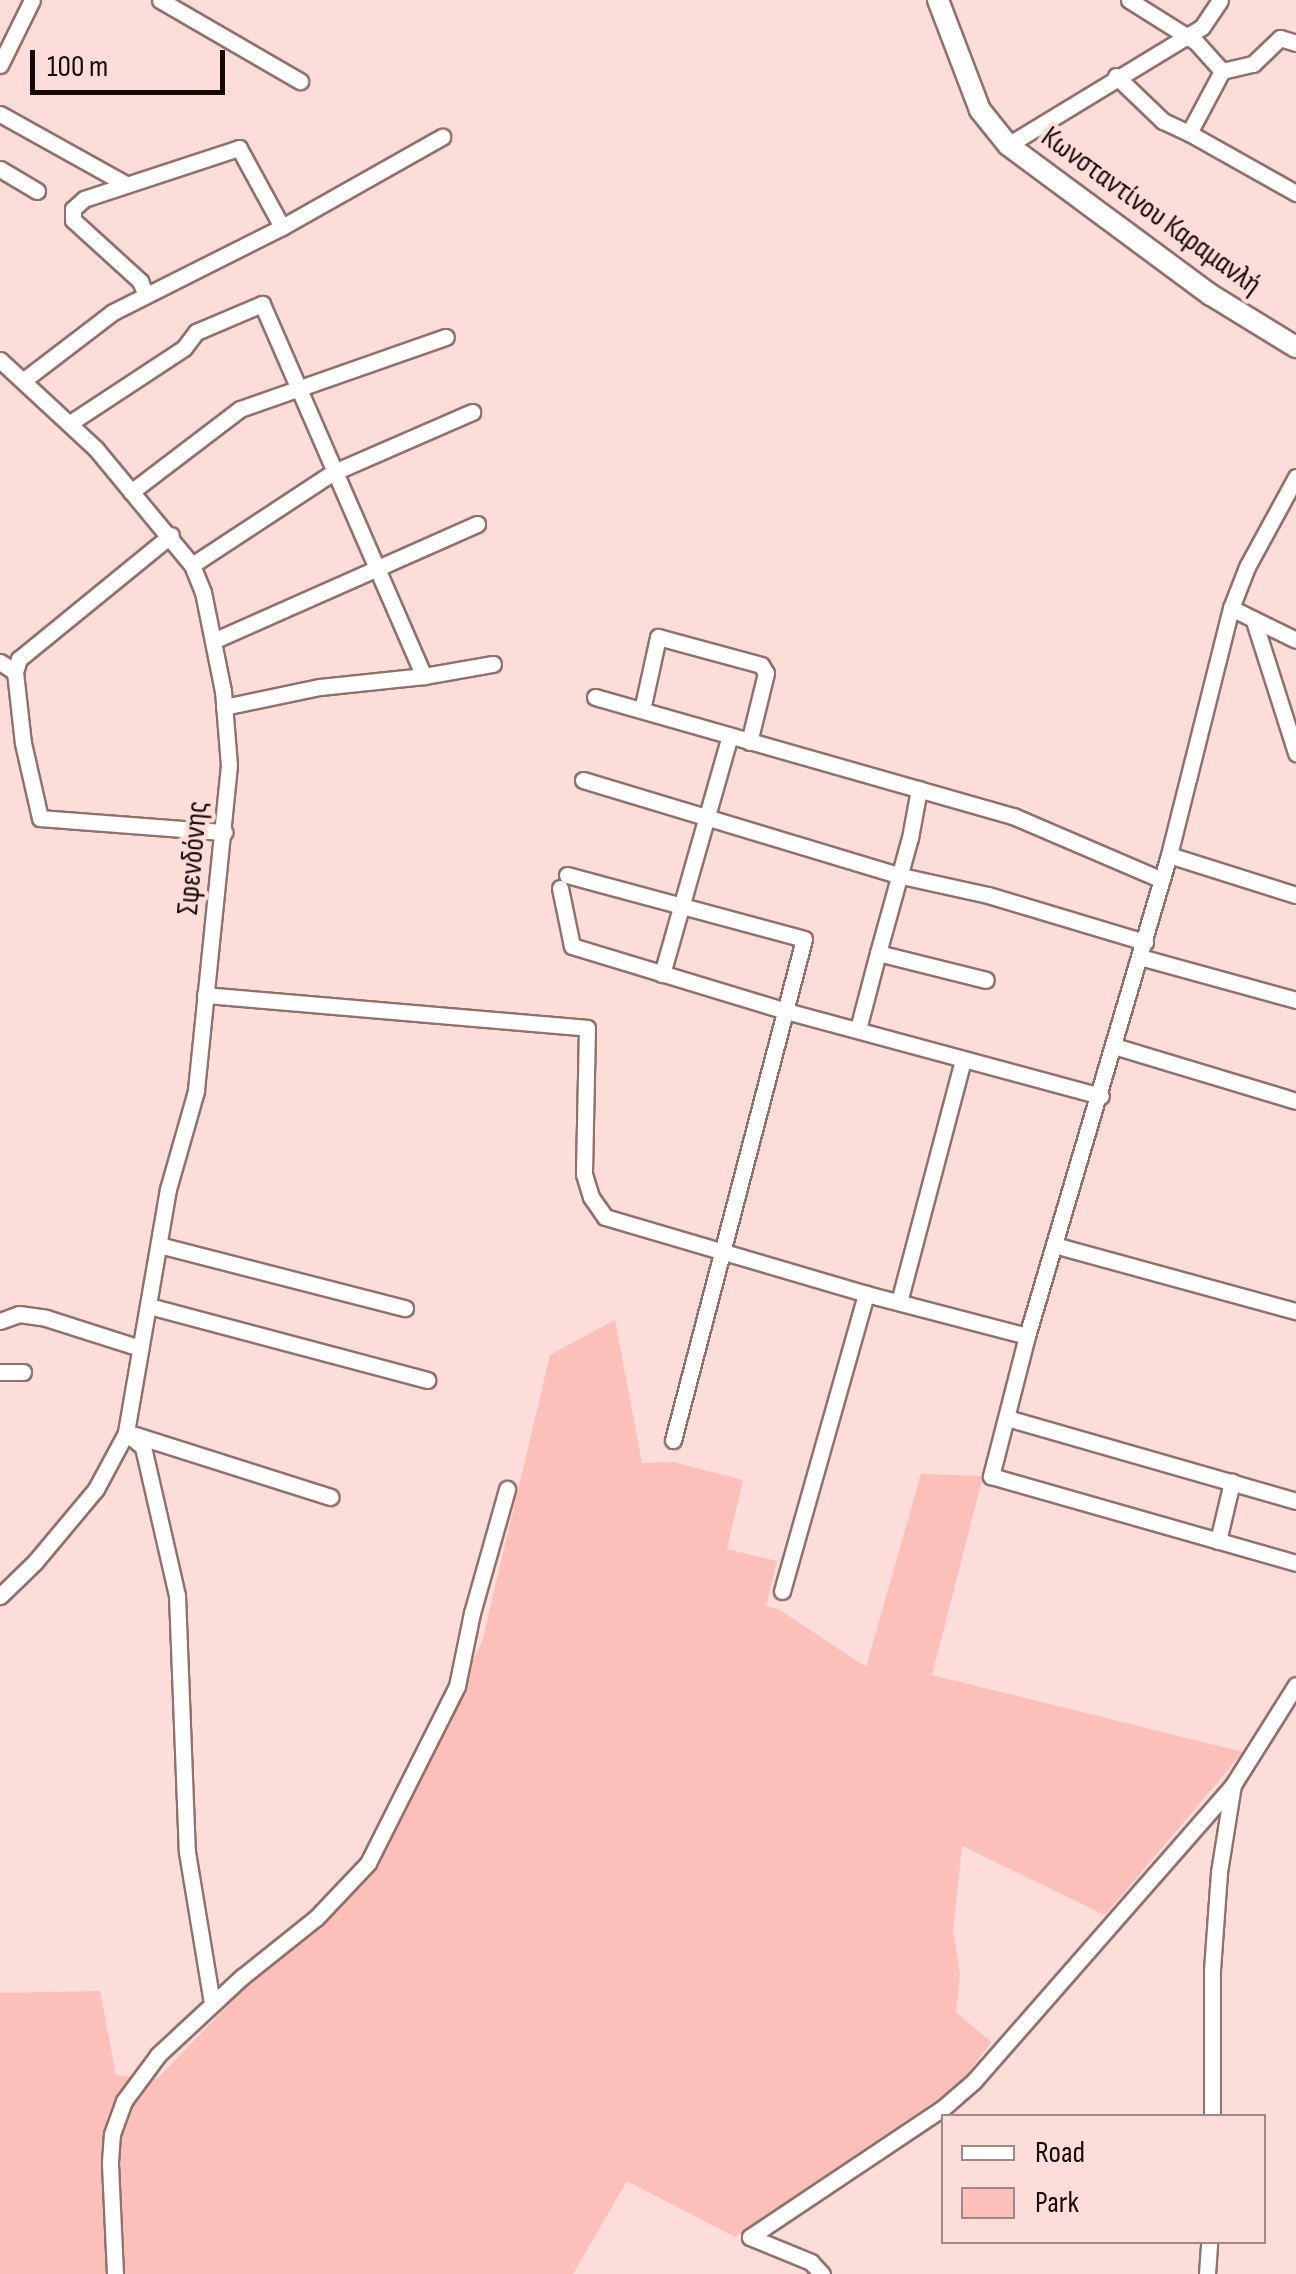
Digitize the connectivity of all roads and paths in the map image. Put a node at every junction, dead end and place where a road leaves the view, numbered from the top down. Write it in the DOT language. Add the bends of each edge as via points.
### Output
graph roads {
  1 [pos="32,0"];
  2 [pos="160,0"];
  3 [pos="938,0"];
  4 [pos="1129,0"];
  5 [pos="1220,0"];
  6 [pos="1187,37"];
  7 [pos="1296,43"];
  8 [pos="0,65"];
  9 [pos="1222,71"];
  10 [pos="1116,76"];
  11 [pos="300,81"];
  12 [pos="0,114"];
  13 [pos="1189,132"];
  14 [pos="442,138"];
  15 [pos="1008,145"];
  16 [pos="0,169"];
  17 [pos="126,184"];
  18 [pos="37,191"];
  19 [pos="1296,192"];
  20 [pos="282,227"];
  21 [pos="146,295"];
  22 [pos="446,337"];
  23 [pos="1296,347"];
  24 [pos="0,360"];
  25 [pos="24,380"];
  26 [pos="300,384"];
  27 [pos="472,412"];
  28 [pos="70,422"];
  29 [pos="332,473"];
  30 [pos="1296,477"];
  31 [pos="131,492"];
  32 [pos="477,524"];
  33 [pos="171,535"];
  34 [pos="192,565"];
  35 [pos="377,571"];
  36 [pos="1231,608"];
  37 [pos="1254,621"];
  38 [pos="1296,640"];
  39 [pos="213,641"];
  40 [pos="0,662"];
  41 [pos="493,664"];
  42 [pos="15,672"];
  43 [pos="424,676"];
  44 [pos="595,697"];
  45 [pos="224,707"];
  46 [pos="642,710"];
  47 [pos="730,736"];
  48 [pos="749,742"];
  49 [pos="1296,753"];
  50 [pos="583,780"];
  51 [pos="919,789"];
  52 [pos="707,818"];
  53 [pos="224,832"];
  54 [pos="1169,855"];
  55 [pos="897,875"];
  56 [pos="1162,880"];
  57 [pos="1296,896"];
  58 [pos="684,909"];
  59 [pos="1143,950"];
  60 [pos="878,953"];
  61 [pos="662,974"];
  62 [pos="986,980"];
  63 [pos="206,994"];
  64 [pos="1296,1000"];
  65 [pos="786,1011"];
  66 [pos="858,1030"];
  67 [pos="1114,1046"];
  68 [pos="963,1060"];
  69 [pos="1101,1096"];
  70 [pos="1296,1101"];
  71 [pos="159,1245"];
  72 [pos="1054,1245"];
  73 [pos="724,1254"];
  74 [pos="866,1294"];
  75 [pos="898,1302"];
  76 [pos="149,1306"];
  77 [pos="405,1308"];
  78 [pos="1296,1312"];
  79 [pos="0,1321"];
  80 [pos="1027,1336"];
  81 [pos="140,1348"];
  82 [pos="0,1372"];
  83 [pos="23,1372"];
  84 [pos="428,1380"];
  85 [pos="1007,1418"];
  86 [pos="126,1433"];
  87 [pos="672,1440"];
  88 [pos="1232,1482"];
  89 [pos="507,1489"];
  90 [pos="330,1497"];
  91 [pos="1296,1502"];
  92 [pos="1218,1541"];
  93 [pos="1296,1563"];
  94 [pos="782,1591"];
  95 [pos="0,1596"];
  96 [pos="1296,1685"];
  97 [pos="1233,1785"];
  98 [pos="212,2004"];
  99 [pos="1212,2114"];
  100 [pos="1209,2244"];
  101 [pos="115,2274"];
  102 [pos="822,2274"];
  103 [pos="1207,2274"];
  1 -- 8 [label="street"];
  2 -- 11 [label="street"];
  3 -- 15 [label="main road, Κωνσταντίνου Καραμανλή" via="980,110"];
  4 -- 6 [label="street"];
  5 -- 6 [label="street"];
  6 -- 9 [label="street"];
  6 -- 10 [label="street"];
  7 -- 9 [label="street" via="1280,38 1253,64"];
  9 -- 13 [label="street"];
  10 -- 13 [label="street" via="1163,121"];
  10 -- 15 [label="street"];
  12 -- 17 [label="street"];
  13 -- 19 [label="street"];
  14 -- 20 [label="street"];
  15 -- 23 [label="main road, Κωνσταντίνου Καραμανλή" via="1211,295"];
  16 -- 18 [label="street"];
  17 -- 20 [label="street" via="239,148"];
  17 -- 21 [label="street" via="84,199 73,209 73,220 140,281"];
  20 -- 21 [label="street"];
  21 -- 25 [label="street" via="75,337"];
  22 -- 26 [label="street"];
  24 -- 25 [label="street, Σφενδόνης"];
  25 -- 28 [label="street, Σφενδόνης"];
  26 -- 28 [label="street" via="262,304 196,332 184,348"];
  26 -- 29 [label="street"];
  26 -- 31 [label="street" via="240,409"];
  27 -- 29 [label="street"];
  28 -- 31 [label="street, Σφενδόνης"];
  29 -- 34 [label="street"];
  29 -- 35 [label="street"];
  30 -- 36 [label="street"];
  31 -- 33 [label="street, Σφενδόνης"];
  32 -- 35 [label="street"];
  33 -- 34 [label="street, Σφενδόνης"];
  33 -- 42 [label="street" via="19,659"];
  34 -- 39 [label="street, Σφενδόνης"];
  35 -- 39 [label="street"];
  35 -- 43 [label="street"];
  36 -- 37 [label="street"];
  36 -- 54 [label="street"];
  37 -- 38 [label="street"];
  37 -- 49 [label="street"];
  39 -- 45 [label="street, Σφενδόνης"];
  40 -- 42 [label="street"];
  41 -- 43 [label="street"];
  42 -- 53 [label="street" via="40,818"];
  43 -- 45 [label="street" via="320,687"];
  44 -- 46 [label="street"];
  45 -- 53 [label="street, Σφενδόνης"];
  46 -- 47 [label="street"];
  46 -- 48 [label="street" via="658,637 761,665 766,673"];
  47 -- 48 [label="street"];
  47 -- 52 [label="street"];
  48 -- 51 [label="street"];
  50 -- 52 [label="street"];
  51 -- 55 [label="street"];
  51 -- 56 [label="street" via="1013,816"];
  52 -- 55 [label="street"];
  52 -- 58 [label="street"];
  53 -- 63 [label="street, Σφενδόνης"];
  54 -- 56 [label="street"];
  54 -- 57 [label="street"];
  55 -- 59 [label="street" via="1006,900"];
  55 -- 60 [label="street"];
  56 -- 59 [label="street"];
  58 -- 61 [label="street"];
  58 -- 61 [label="street" via="564,881 572,946"];
  58 -- 65 [label="street" via="804,939"];
  59 -- 64 [label="street"];
  59 -- 67 [label="street"];
  60 -- 62 [label="street"];
  60 -- 66 [label="street"];
  61 -- 65 [label="street"];
  63 -- 71 [label="street, Σφενδόνης" via="196,1091"];
  63 -- 73 [label="street" via="587,1028 582,1143 591,1197 606,1217"];
  65 -- 66 [label="street"];
  65 -- 73 [label="street"];
  66 -- 68 [label="street"];
  67 -- 69 [label="street"];
  67 -- 70 [label="street"];
  68 -- 69 [label="street"];
  68 -- 75 [label="street"];
  69 -- 72 [label="street"];
  71 -- 76 [label="street, Σφενδόνης"];
  71 -- 77 [label="street"];
  72 -- 78 [label="street"];
  72 -- 80 [label="street"];
  73 -- 74 [label="street"];
  73 -- 87 [label="street"];
  74 -- 75 [label="street"];
  74 -- 94 [label="street"];
  75 -- 80 [label="street"];
  76 -- 81 [label="street, Σφενδόνης"];
  76 -- 84 [label="street"];
  79 -- 81 [label="street" via="20,1314 46,1318"];
  80 -- 85 [label="street"];
  81 -- 86 [label="street, Σφενδόνης"];
  82 -- 83 [label="street"];
  85 -- 88 [label="street"];
  85 -- 92 [label="street" via="991,1476"];
  86 -- 90 [label="street"];
  86 -- 95 [label="street, Σφενδόνης" via="96,1488"];
  86 -- 98 [label="street" via="143,1447 177,1595 188,1852"];
  88 -- 91 [label="street"];
  88 -- 92 [label="street"];
  89 -- 98 [label="street" via="457,1686 368,1863 316,1918"];
  92 -- 93 [label="street"];
  96 -- 97 [label="street"];
  97 -- 99 [label="street" via="1218,1872"];
  97 -- 102 [label="street" via="974,2081 944,2108 750,2236 810,2262"];
  98 -- 101 [label="street" via="158,2055 124,2101 112,2134"];
  100 -- 103 [label="street"];
}
